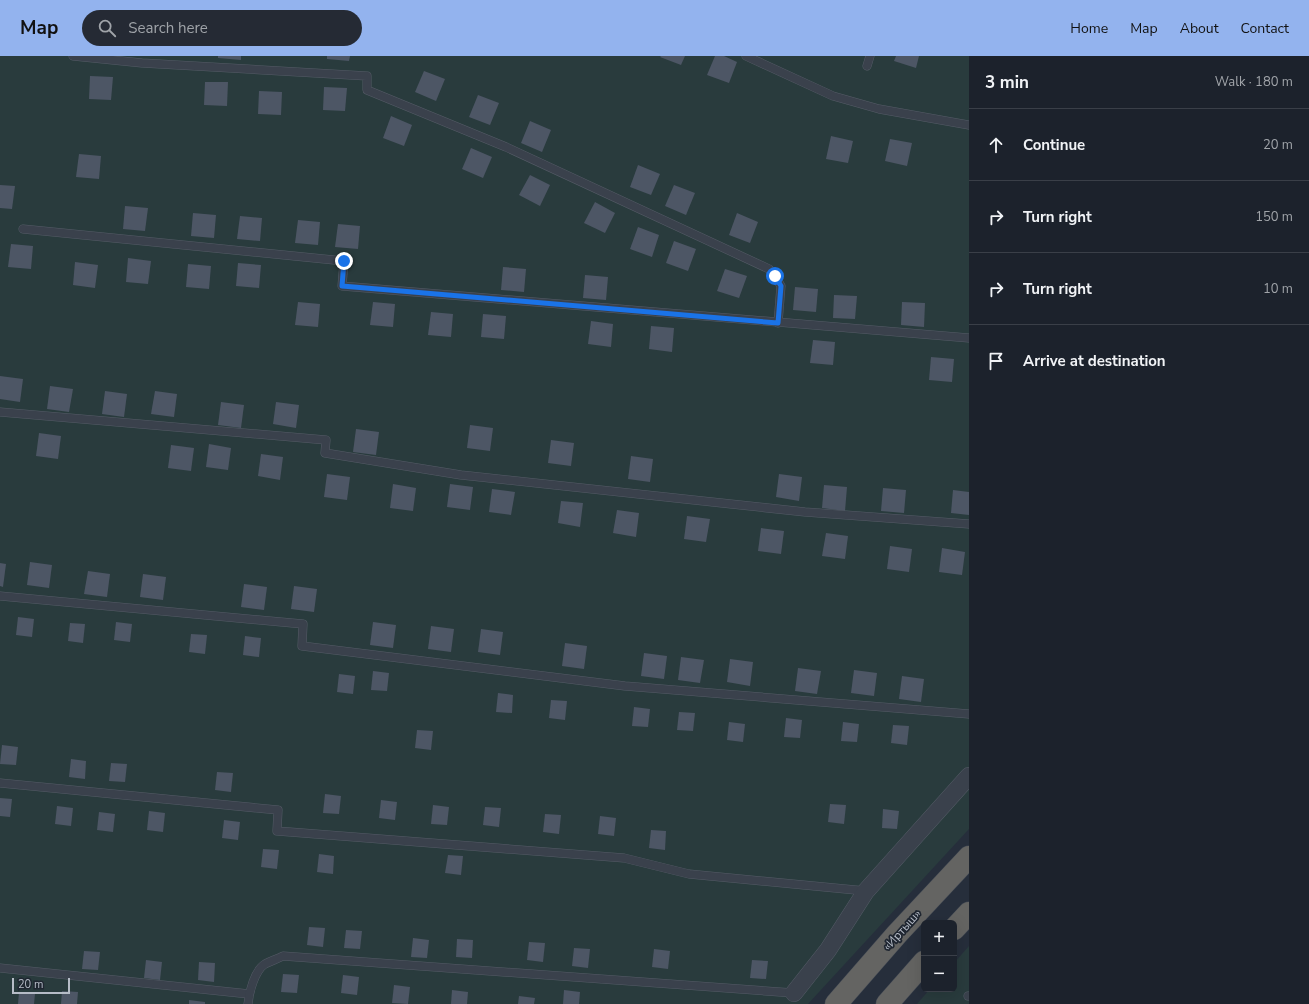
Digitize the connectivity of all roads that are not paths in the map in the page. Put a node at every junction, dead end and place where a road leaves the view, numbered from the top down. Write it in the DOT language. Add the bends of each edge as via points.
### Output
graph roads {
  1 [pos="73,56"];
  2 [pos="746,56"];
  3 [pos="870,56"];
  4 [pos="866,66"];
  5 [pos="969,125"];
  6 [pos="23,229"];
  7 [pos="778,323"];
  8 [pos="969,338"];
  9 [pos="0,412"];
  10 [pos="969,524"];
  11 [pos="0,596"];
  12 [pos="969,714"];
  13 [pos="969,776"];
  14 [pos="0,783"];
  15 [pos="969,857"];
  16 [pos="866,891"];
  17 [pos="969,913"];
  18 [pos="957,926"];
  19 [pos="921,965"];
  20 [pos="0,968"];
  21 [pos="794,993"];
  22 [pos="249,994"];
  23 [pos="248,1004"];
  24 [pos="836,1004"];
  25 [pos="887,1004"];
  1 -- 7 [label="lane" via="142,63 367,76 367,90 506,147 769,269 781,286"];
  2 -- 5 [label="lane" via="833,96 879,109"];
  3 -- 4 [label="lane"];
  6 -- 7 [label="lane" via="344,261 342,286"];
  7 -- 8 [label="lane"];
  9 -- 10 [label="lane" via="326,440 325,453 461,474 805,512"];
  11 -- 12 [label="lane" via="303,624 302,646 625,686"];
  13 -- 16 [label="street"];
  14 -- 16 [label="lane" via="278,810 277,831 624,858 689,874"];
  15 -- 24 [label="highway, «Иртыш»"];
  16 -- 21 [label="street" via="828,950"];
  17 -- 18 [label="highway"];
  19 -- 25 [label="highway"];
  20 -- 22 [label="lane"];
  21 -- 22 [label="lane" via="283,956 264,964 254,979"];
  22 -- 23 [label="lane"];
}
